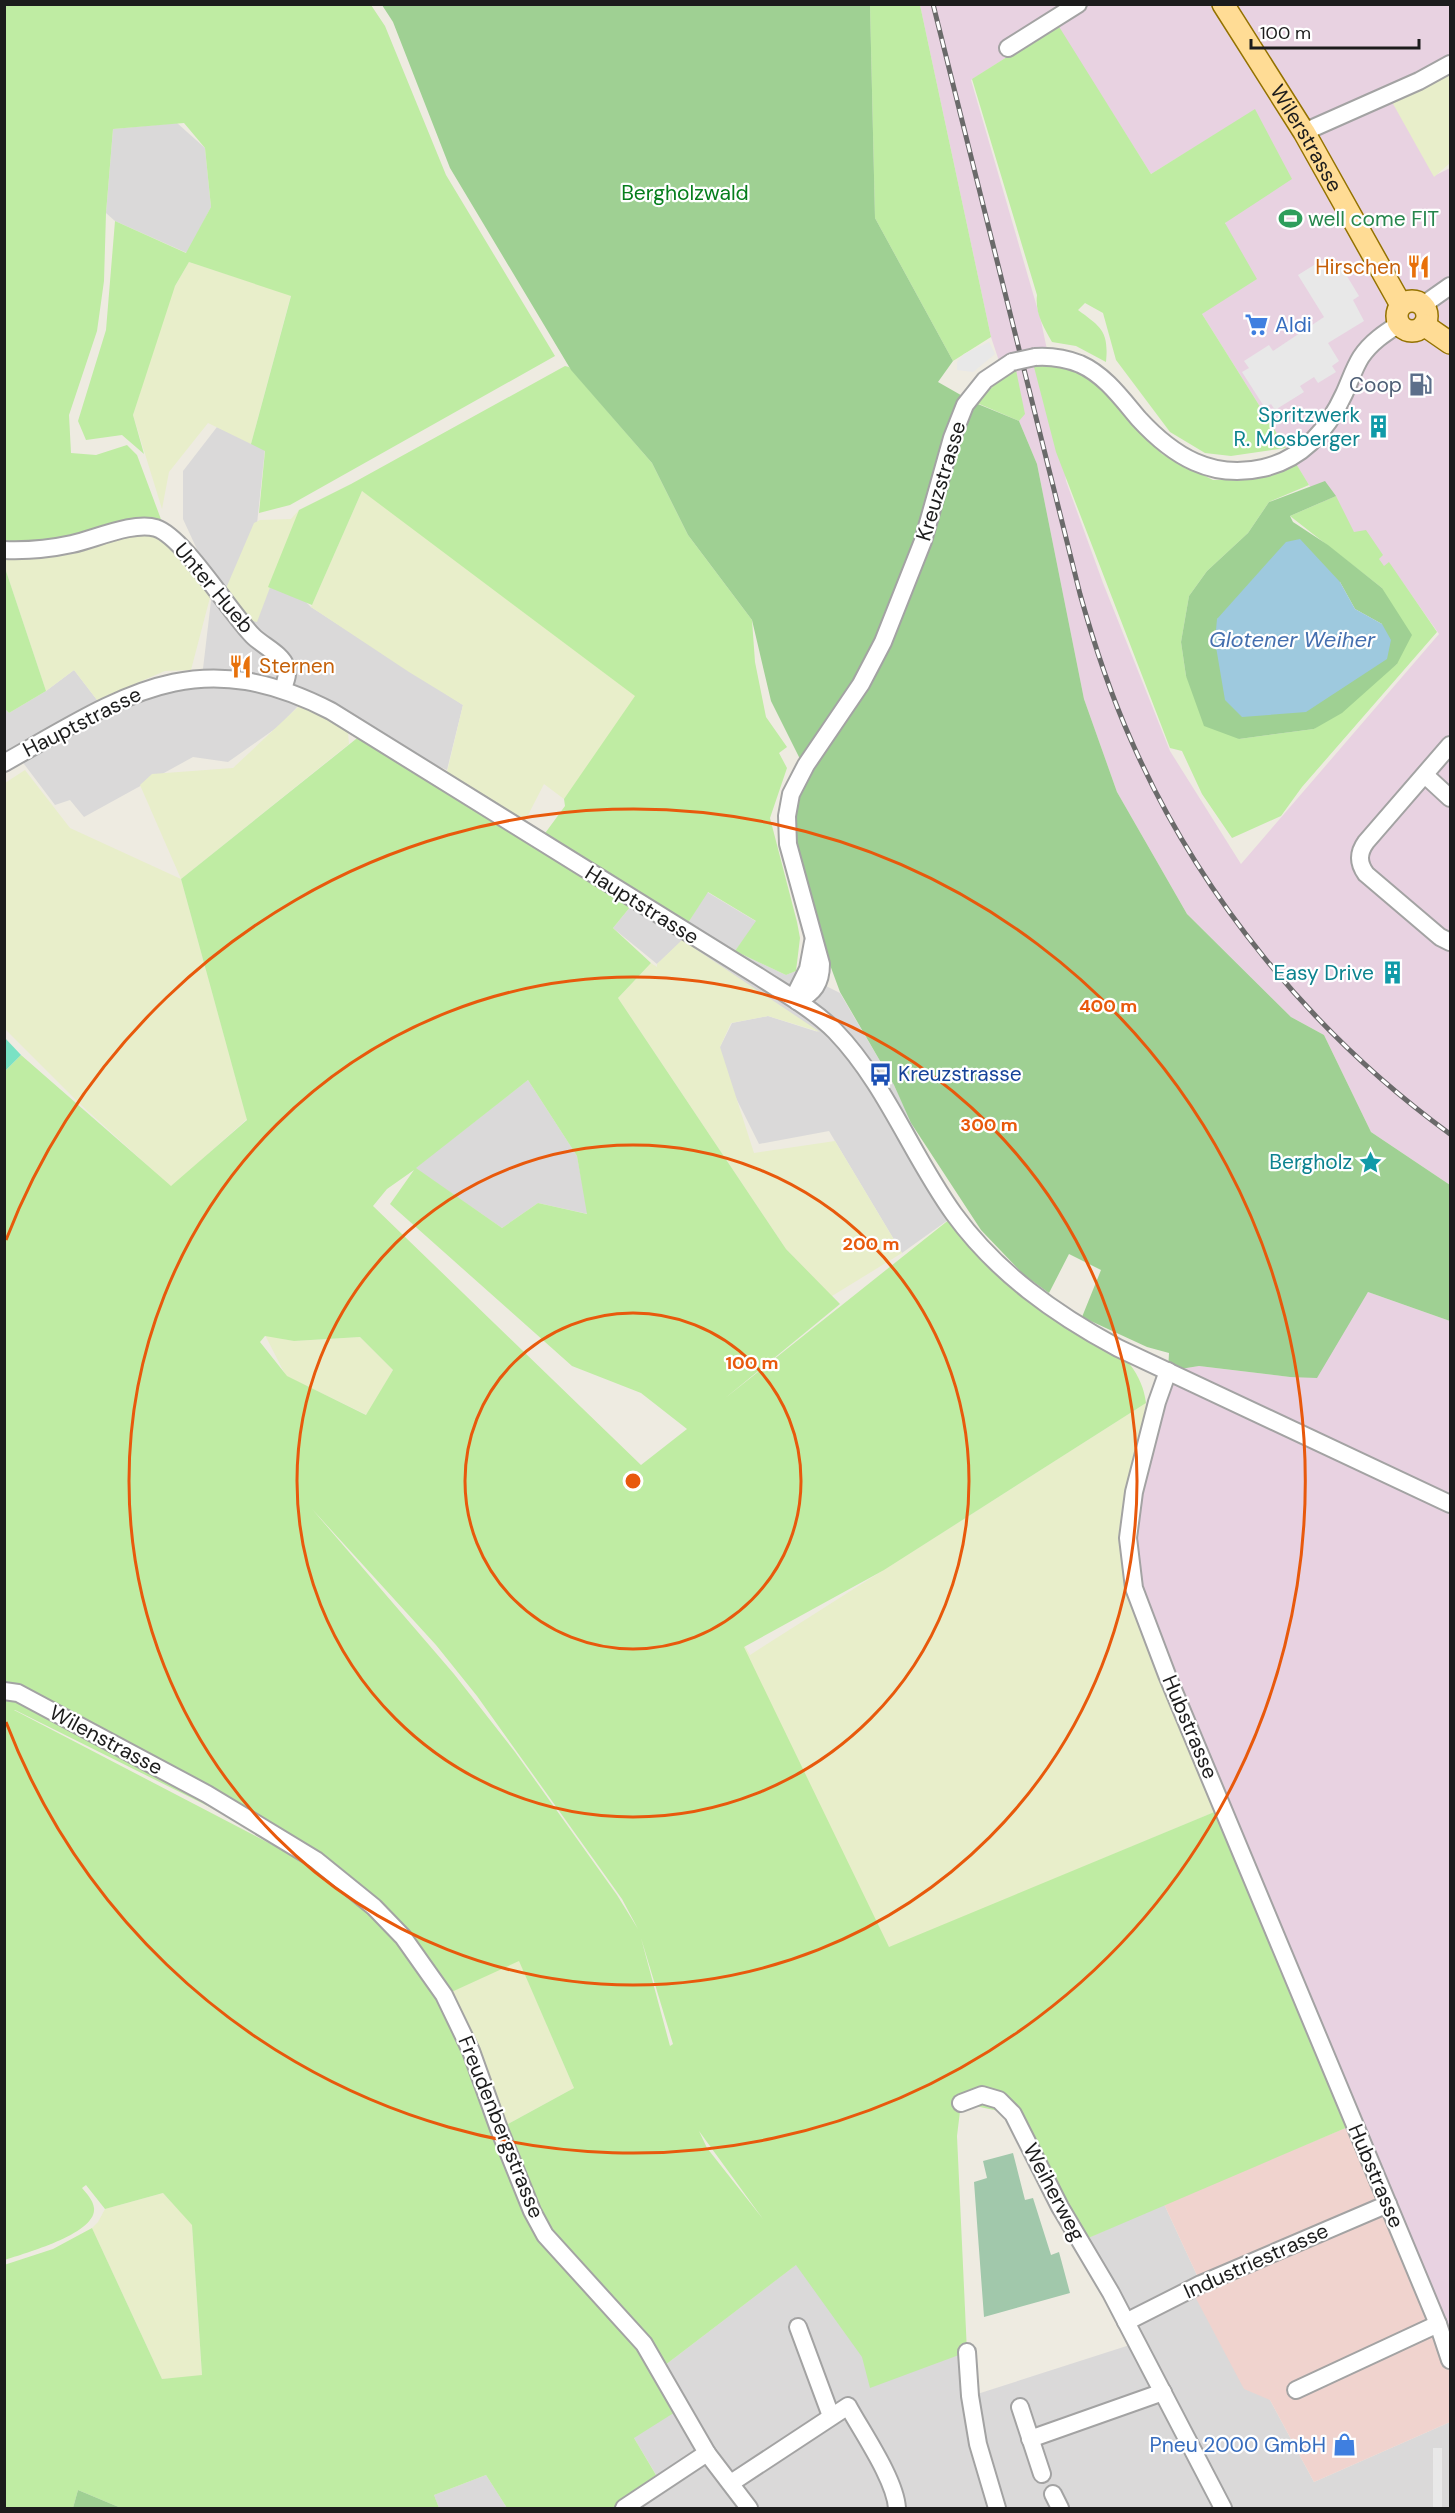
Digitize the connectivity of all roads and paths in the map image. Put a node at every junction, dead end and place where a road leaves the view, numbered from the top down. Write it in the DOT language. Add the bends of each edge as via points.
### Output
graph roads {
  1 [pos="1078,4"];
  2 [pos="1222,4"];
  3 [pos="1008,48"];
  4 [pos="1450,64"];
  5 [pos="1304,132"];
  6 [pos="1450,286"];
  7 [pos="1400,314"];
  8 [pos="1423,315"];
  9 [pos="1450,343"];
  10 [pos="4,550"];
  11 [pos="283,689"];
  12 [pos="1450,745"];
  13 [pos="4,763"];
  14 [pos="1425,776"];
  15 [pos="1450,798"];
  16 [pos="1450,942"];
  17 [pos="797,1001"];
  18 [pos="1168,1371"];
  19 [pos="1450,1504"];
  20 [pos="4,1691"];
  21 [pos="207,1794"];
  22 [pos="961,2103"];
  23 [pos="1388,2204"];
  24 [pos="1126,2322"];
  25 [pos="1438,2324"];
  26 [pos="798,2327"];
  27 [pos="967,2352"];
  28 [pos="1450,2360"];
  29 [pos="1296,2390"];
  30 [pos="1163,2392"];
  31 [pos="1020,2407"];
  32 [pos="831,2416"];
  33 [pos="1030,2439"];
  34 [pos="706,2453"];
  35 [pos="1042,2474"];
  36 [pos="732,2483"];
  37 [pos="624,2508"];
  38 [pos="749,2508"];
  39 [pos="897,2508"];
  40 [pos="997,2508"];
  41 [pos="1223,2508"];
  1 -- 3 [label="street"];
  2 -- 5 [label="main road, Wilerstrasse"];
  4 -- 5 [label="street"];
  5 -- 7 [label="main road, Wilerstrasse"];
  6 -- 8 [label="street"];
  7 -- 8 [label="main road" via="1409,331 1417,330"];
  7 -- 17 [label="street, Kreuzstrasse, bridge" via="1363,354 1329,422 1307,446 1278,463 1240,471 1211,468 1172,451 1103,379 1069,360 1035,357 1012,362 985,380 965,405 952,438 923,541 882,642 856,693 806,765 791,794 788,844 814,938"];
  8 -- 9 [label="main road"];
  10 -- 11 [label="street, Unter Hueb" via="50,549 125,530 156,528 169,535 253,636 281,660 287,672"];
  11 -- 13 [label="street, Hauptstrasse" via="227,678 202,678 147,688 117,700"];
  11 -- 17 [label="street, Hauptstrasse" via="331,711"];
  12 -- 14 [label="street"];
  14 -- 15 [label="street"];
  14 -- 16 [label="street" via="1363,846 1360,861 1366,874"];
  17 -- 18 [label="street, Hauptstrasse" via="836,1032 852,1052 955,1215 996,1263 1059,1314"];
  18 -- 19 [label="street"];
  18 -- 23 [label="street, Hubstrasse" via="1130,1513 1129,1554 1134,1588"];
  20 -- 21 [label="street, Wilenstrasse" via="18,1693"];
  21 -- 34 [label="street, Freudenbergstrasse" via="316,1860 374,1906 403,1937 444,1995 467,2041 507,2150 545,2235 644,2344"];
  22 -- 24 [label="street, Weiherweg" via="982,2095 999,2100 1013,2114 1060,2207"];
  23 -- 24 [label="street, Industriestrasse" via="1202,2284"];
  23 -- 25 [label="street, Hubstrasse"];
  24 -- 30 [label="street, Weiherweg"];
  25 -- 28 [label="street, Hubstrasse"];
  25 -- 29 [label="street"];
  26 -- 32 [label="street"];
  27 -- 40 [label="street" via="978,2444"];
  30 -- 33 [label="street"];
  30 -- 41 [label="street, Weiherweg"];
  31 -- 33 [label="street"];
  32 -- 36 [label="street"];
  32 -- 39 [label="street" via="848,2406 883,2469"];
  33 -- 35 [label="street"];
  34 -- 36 [label="street, Freudenbergstrasse"];
  34 -- 37 [label="street"];
  36 -- 38 [label="street, Freudenbergstrasse"];
}
